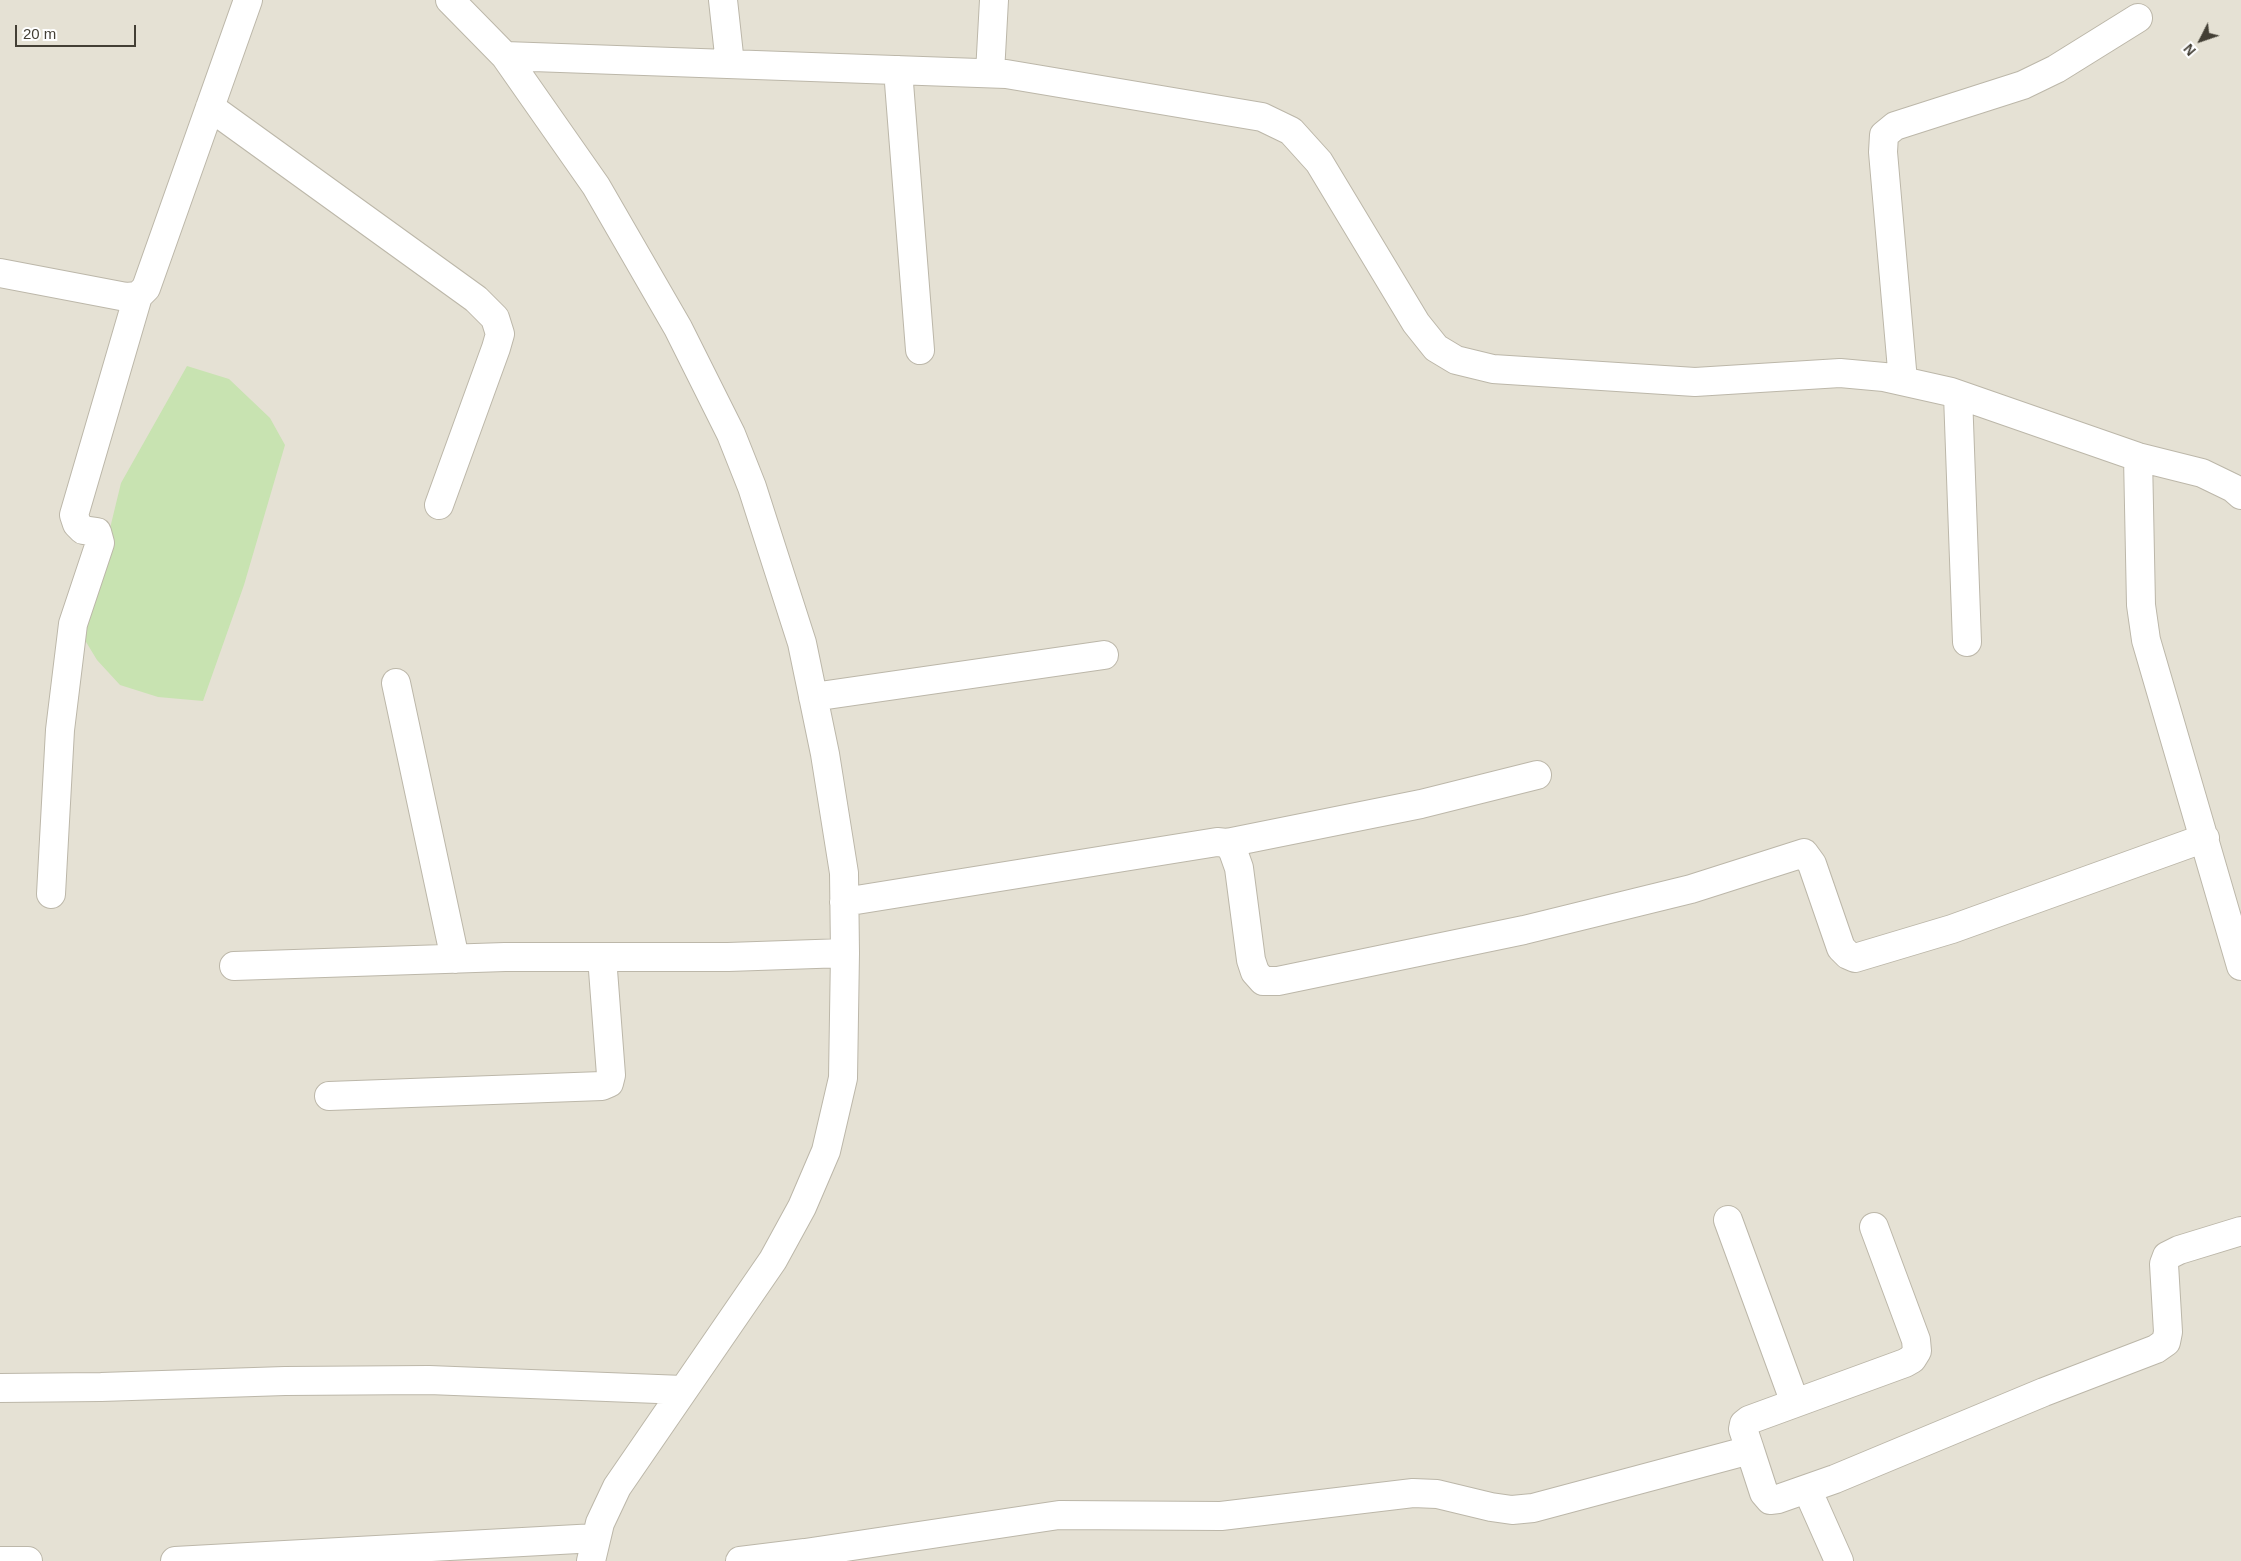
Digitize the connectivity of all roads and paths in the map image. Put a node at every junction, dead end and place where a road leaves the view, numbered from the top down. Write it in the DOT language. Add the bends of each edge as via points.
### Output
graph roads {
  1 [pos="248,0"];
  2 [pos="450,0"];
  3 [pos="722,0"];
  4 [pos="994,0"];
  5 [pos="2138,18"];
  6 [pos="505,56"];
  7 [pos="730,64"];
  8 [pos="898,70"];
  9 [pos="990,73"];
  10 [pos="210,106"];
  11 [pos="0,273"];
  12 [pos="138,296"];
  13 [pos="920,350"];
  14 [pos="1902,381"];
  15 [pos="1958,395"];
  16 [pos="2138,457"];
  17 [pos="2238,488"];
  18 [pos="439,505"];
  19 [pos="1967,642"];
  20 [pos="1104,655"];
  21 [pos="396,683"];
  22 [pos="814,698"];
  23 [pos="1537,775"];
  24 [pos="2205,838"];
  25 [pos="1227,843"];
  26 [pos="51,894"];
  27 [pos="844,902"];
  28 [pos="845,953"];
  29 [pos="602,957"];
  30 [pos="455,959"];
  31 [pos="234,966"];
  32 [pos="2241,966"];
  33 [pos="329,1096"];
  34 [pos="1728,1220"];
  35 [pos="1874,1227"];
  36 [pos="2241,1231"];
  37 [pos="0,1388"];
  38 [pos="683,1390"];
  39 [pos="1795,1403"];
  40 [pos="1750,1450"];
  41 [pos="1807,1489"];
  42 [pos="594,1550"];
  43 [pos="807,1557"];
  44 [pos="0,1561"];
  45 [pos="28,1561"];
  46 [pos="175,1561"];
  47 [pos="740,1561"];
  48 [pos="1839,1561"];
  1 -- 10 [label="street"];
  2 -- 6 [label="street"];
  3 -- 7 [label="street"];
  4 -- 9 [label="street"];
  5 -- 14 [label="street" via="2056,69 2023,85 1895,126 1884,135"];
  6 -- 7 [label="street"];
  6 -- 22 [label="street" via="596,186 678,328 731,434 752,487 802,643"];
  7 -- 8 [label="street"];
  8 -- 9 [label="street"];
  8 -- 13 [label="street"];
  9 -- 14 [label="street" via="1064,82 1262,117 1291,131 1319,162 1416,323 1436,348 1456,360 1493,369 1695,382 1840,373"];
  10 -- 12 [label="street" via="146,288"];
  10 -- 18 [label="street" via="476,299 495,318 500,334 496,348"];
  11 -- 12 [label="street" via="126,297"];
  12 -- 26 [label="street" via="74,515 82,530 97,532 100,543 73,624 61,722"];
  14 -- 15 [label="street"];
  15 -- 16 [label="street"];
  15 -- 19 [label="street"];
  16 -- 17 [label="street" via="2202,473"];
  16 -- 24 [label="street" via="2141,605 2146,640"];
  20 -- 22 [label="street"];
  21 -- 30 [label="street"];
  22 -- 27 [label="street" via="844,873"];
  23 -- 25 [label="street" via="1420,804"];
  24 -- 25 [label="street" via="1952,928 1855,958 1842,948 1812,864 1804,853 1691,889 1524,930 1278,981 1263,981 1255,972 1238,868"];
  24 -- 32 [label="street"];
  25 -- 27 [label="street"];
  27 -- 28 [label="street"];
  28 -- 29 [label="street"];
  28 -- 38 [label="street" via="843,1078 826,1151 802,1207 773,1260"];
  29 -- 30 [label="street"];
  29 -- 33 [label="street" via="609,1083 602,1086"];
  30 -- 31 [label="street"];
  34 -- 39 [label="street"];
  35 -- 39 [label="street" via="1916,1340 1917,1351 1905,1363"];
  36 -- 41 [label="street" via="2167,1256 2164,1264 2168,1332 2166,1342 2156,1349"];
  37 -- 38 [label="street" via="429,1380"];
  38 -- 42 [label="street" via="618,1487 600,1523"];
  39 -- 40 [label="street" via="1744,1424"];
  40 -- 41 [label="street" via="1764,1493 1770,1500"];
  40 -- 43 [label="street" via="1533,1508 1512,1510 1413,1492 1221,1516 1059,1515"];
  41 -- 48 [label="street"];
  42 -- 46 [label="street"];
  43 -- 47 [label="street"];
  44 -- 45 [label="street"];
}
